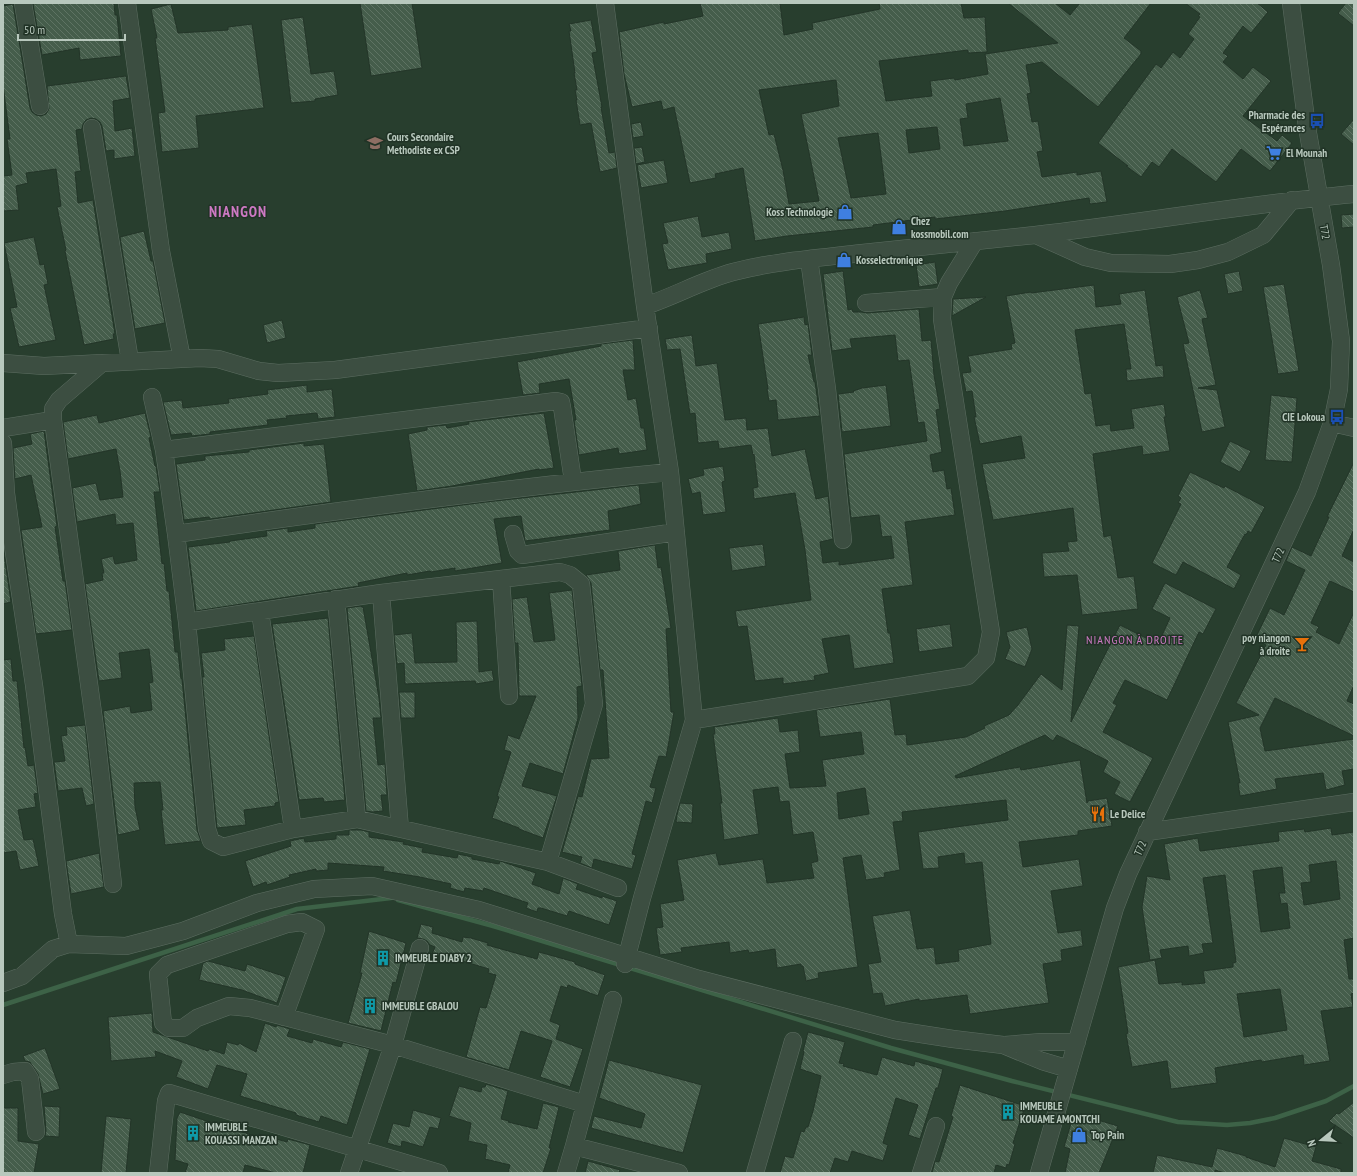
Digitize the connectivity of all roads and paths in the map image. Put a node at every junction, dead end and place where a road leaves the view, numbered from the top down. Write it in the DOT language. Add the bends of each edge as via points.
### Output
graph roads {
  1 [pos="23,3"];
  2 [pos="127,3"];
  3 [pos="605,3"];
  4 [pos="1291,3"];
  5 [pos="40,106"];
  6 [pos="92,128"];
  7 [pos="1354,194"];
  8 [pos="1319,197"];
  9 [pos="1292,200"];
  10 [pos="1036,235"];
  11 [pos="975,241"];
  12 [pos="809,259"];
  13 [pos="943,298"];
  14 [pos="866,303"];
  15 [pos="645,306"];
  16 [pos="649,328"];
  17 [pos="1347,344"];
  18 [pos="182,359"];
  19 [pos="130,361"];
  20 [pos="3,363"];
  21 [pos="102,363"];
  22 [pos="152,397"];
  23 [pos="52,420"];
  24 [pos="1332,423"];
  25 [pos="3,428"];
  26 [pos="1354,428"];
  27 [pos="3,443"];
  28 [pos="164,450"];
  29 [pos="670,472"];
  30 [pos="573,481"];
  31 [pos="676,532"];
  32 [pos="176,534"];
  33 [pos="513,534"];
  34 [pos="844,540"];
  35 [pos="501,579"];
  36 [pos="381,593"];
  37 [pos="336,599"];
  38 [pos="260,612"];
  39 [pos="187,622"];
  40 [pos="509,696"];
  41 [pos="694,720"];
  42 [pos="1354,802"];
  43 [pos="357,819"];
  44 [pos="293,829"];
  45 [pos="400,829"];
  46 [pos="1147,832"];
  47 [pos="548,862"];
  48 [pos="113,884"];
  49 [pos="618,888"];
  50 [pos="69,944"];
  51 [pos="420,948"];
  52 [pos="626,960"];
  53 [pos="3,983"];
  54 [pos="613,1000"];
  55 [pos="284,1017"];
  56 [pos="793,1041"];
  57 [pos="1077,1042"];
  58 [pos="393,1045"];
  59 [pos="1003,1045"];
  60 [pos="1068,1074"];
  61 [pos="3,1075"];
  62 [pos="585,1104"];
  63 [pos="936,1126"];
  64 [pos="36,1132"];
  65 [pos="574,1146"];
  66 [pos="357,1148"];
  67 [pos="158,1173"];
  68 [pos="349,1173"];
  69 [pos="439,1173"];
  70 [pos="566,1173"];
  71 [pos="679,1173"];
  72 [pos="755,1173"];
  73 [pos="921,1173"];
  74 [pos="1039,1173"];
  1 -- 5 [label="street"];
  2 -- 18 [label="street" via="161,251"];
  3 -- 15 [label="street"];
  4 -- 8 [label="street, T72"];
  6 -- 19 [label="street"];
  7 -- 8 [label="street"];
  8 -- 9 [label="street"];
  8 -- 17 [label="street, T72"];
  9 -- 10 [label="street"];
  9 -- 10 [label="street" via="1263,235 1228,252 1170,264 1111,263 1085,258"];
  10 -- 11 [label="street"];
  11 -- 12 [label="street"];
  11 -- 13 [label="street" via="949,283"];
  12 -- 15 [label="street" via="732,272"];
  12 -- 34 [label="street"];
  13 -- 14 [label="street"];
  13 -- 41 [label="street" via="942,319 991,632 986,658 968,676"];
  15 -- 16 [label="street"];
  16 -- 18 [label="street" via="308,373 278,374 218,359"];
  16 -- 29 [label="street"];
  17 -- 24 [label="street, T72"];
  18 -- 19 [label="street"];
  19 -- 21 [label="street"];
  20 -- 21 [label="street" via="44,366"];
  21 -- 23 [label="street" via="59,400 53,409"];
  22 -- 28 [label="street"];
  23 -- 25 [label="street"];
  23 -- 48 [label="street" via="96,735"];
  24 -- 26 [label="street"];
  24 -- 46 [label="street, T72" via="1307,492"];
  27 -- 50 [label="street" via="6,493"];
  28 -- 30 [label="street" via="556,401 560,402 562,407"];
  28 -- 32 [label="street"];
  29 -- 30 [label="street"];
  29 -- 31 [label="street"];
  30 -- 32 [label="street"];
  31 -- 33 [label="street" via="522,555 518,551"];
  31 -- 41 [label="street"];
  32 -- 39 [label="street"];
  35 -- 36 [label="street"];
  35 -- 40 [label="street"];
  35 -- 47 [label="street" via="560,572 570,575 580,584 594,704"];
  36 -- 37 [label="street"];
  36 -- 45 [label="street"];
  37 -- 38 [label="street"];
  37 -- 43 [label="street"];
  38 -- 39 [label="street"];
  38 -- 44 [label="street"];
  39 -- 44 [label="street" via="207,829 211,841 223,847"];
  41 -- 52 [label="street"];
  42 -- 46 [label="street"];
  43 -- 44 [label="street"];
  43 -- 45 [label="street"];
  45 -- 47 [label="street"];
  46 -- 57 [label="street, T72" via="1115,908"];
  47 -- 49 [label="street"];
  50 -- 52 [label="street" via="126,946 182,931 257,903 314,889 372,886 479,910"];
  50 -- 53 [label="street" via="53,949 22,976"];
  51 -- 58 [label="street"];
  52 -- 59 [label="street" via="895,1030"];
  54 -- 62 [label="street"];
  55 -- 55 [label="street" via="250,1008 229,1006 197,1018 183,1028 169,1028 163,1023 158,974 167,965 287,924 302,922 316,929"];
  55 -- 58 [label="street"];
  56 -- 72 [label="street"];
  57 -- 59 [label="street"];
  57 -- 60 [label="street, T72"];
  58 -- 62 [label="street"];
  58 -- 66 [label="street"];
  59 -- 60 [label="street"];
  60 -- 74 [label="street, T72"];
  61 -- 64 [label="street" via="25,1071 30,1079"];
  62 -- 65 [label="street"];
  63 -- 73 [label="street"];
  65 -- 70 [label="street"];
  65 -- 71 [label="street"];
  66 -- 67 [label="street" via="169,1093"];
  66 -- 68 [label="street"];
  66 -- 69 [label="street"];
}
